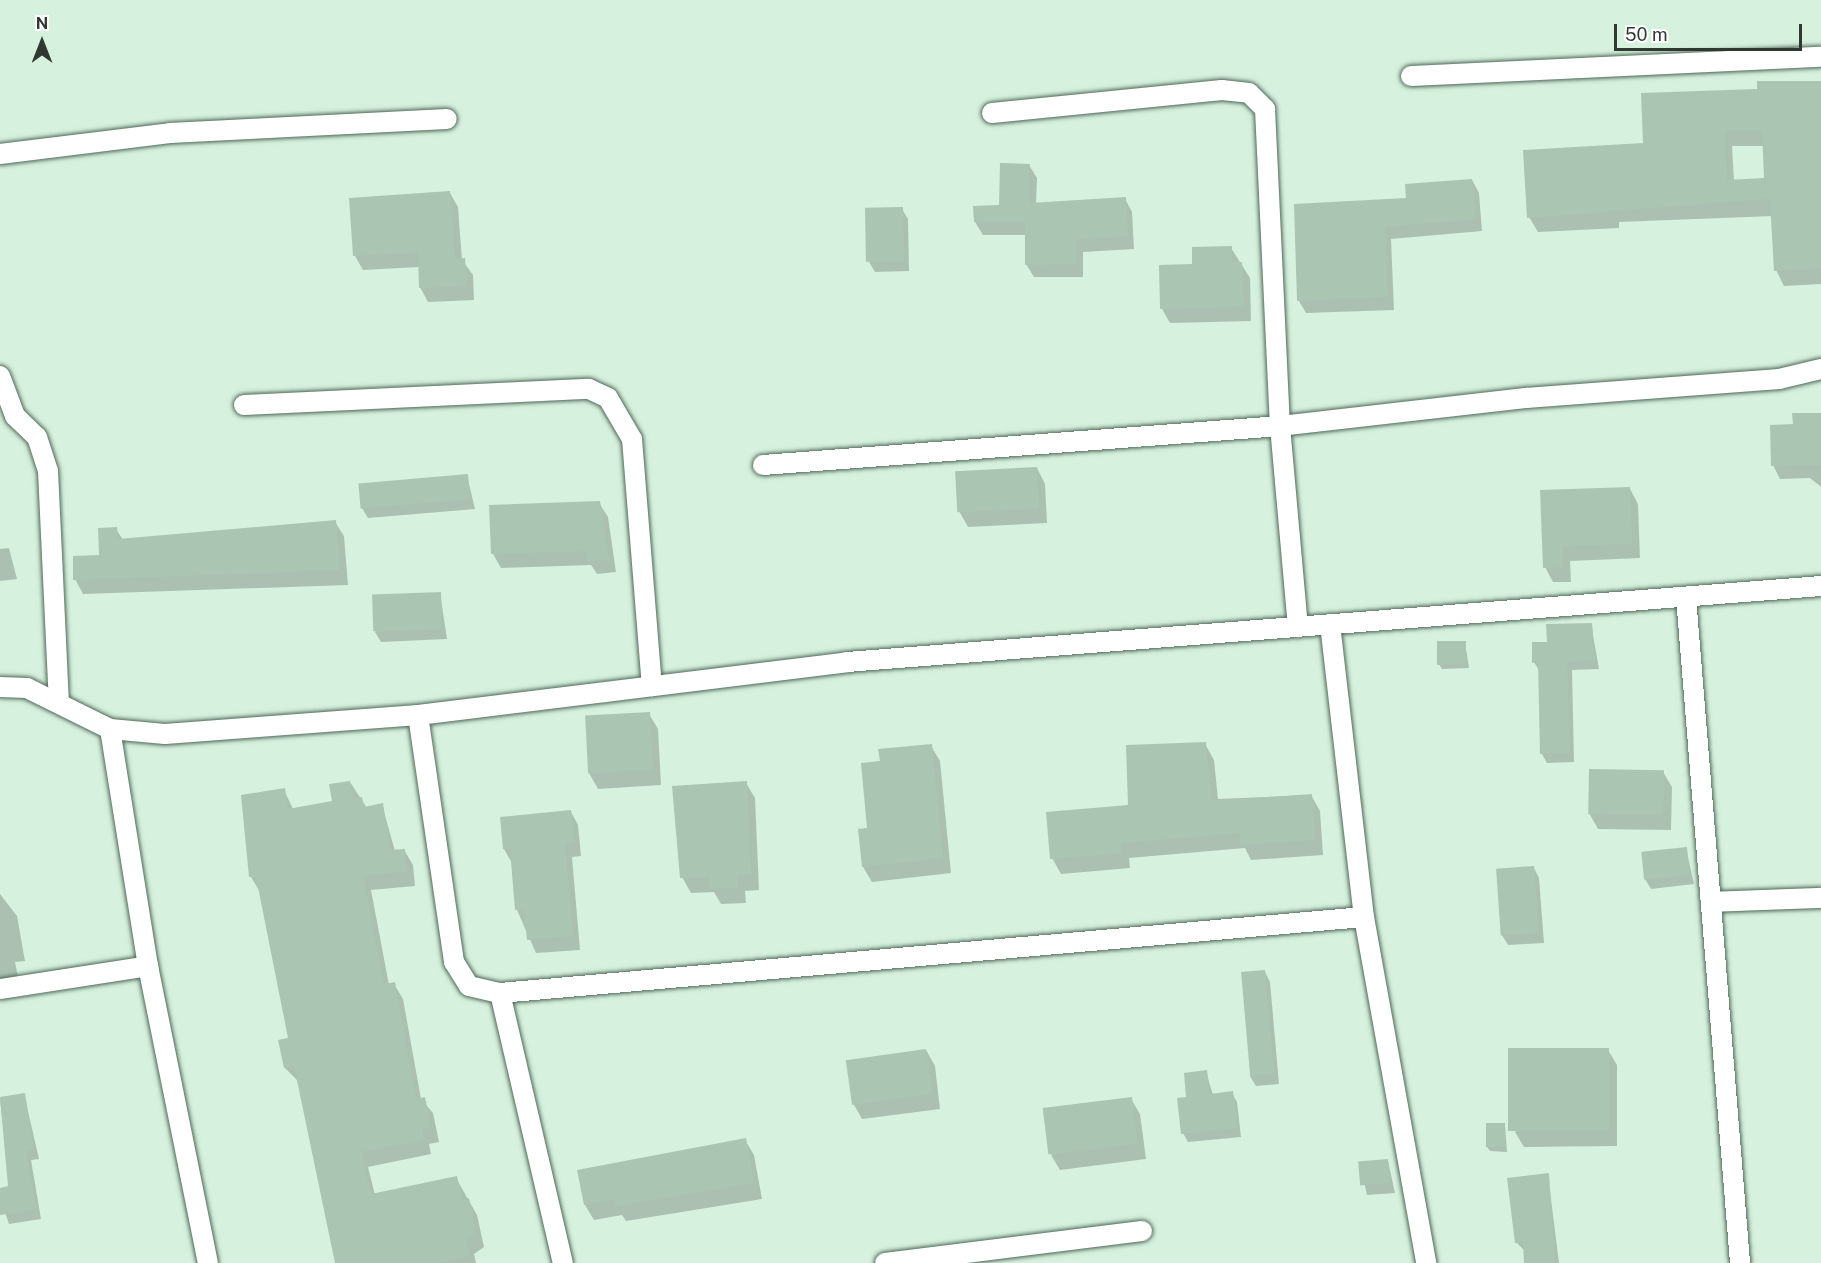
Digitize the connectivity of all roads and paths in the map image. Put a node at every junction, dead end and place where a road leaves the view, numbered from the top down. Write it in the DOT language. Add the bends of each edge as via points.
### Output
graph roads {
  1 [pos="1821,57"];
  2 [pos="1411,76"];
  3 [pos="992,113"];
  4 [pos="447,119"];
  5 [pos="0,154"];
  6 [pos="1821,369"];
  7 [pos="0,376"];
  8 [pos="244,405"];
  9 [pos="1280,426"];
  10 [pos="763,465"];
  11 [pos="1821,586"];
  12 [pos="1686,597"];
  13 [pos="1330,624"];
  14 [pos="1298,627"];
  15 [pos="652,686"];
  16 [pos="0,687"];
  17 [pos="58,702"];
  18 [pos="418,715"];
  19 [pos="110,729"];
  20 [pos="1821,898"];
  21 [pos="1711,902"];
  22 [pos="1364,917"];
  23 [pos="148,966"];
  24 [pos="0,989"];
  25 [pos="500,993"];
  26 [pos="1142,1231"];
  27 [pos="208,1263"];
  28 [pos="564,1263"];
  29 [pos="885,1263"];
  30 [pos="1426,1263"];
  31 [pos="1740,1263"];
  1 -- 2 [label="street"];
  3 -- 9 [label="street" via="1222,90 1249,93 1265,109"];
  4 -- 5 [label="street" via="170,134"];
  6 -- 9 [label="street" via="1779,379 1526,398"];
  7 -- 17 [label="street" via="15,416 37,437 48,471"];
  8 -- 15 [label="street" via="589,389 608,398 632,439"];
  9 -- 10 [label="street"];
  9 -- 14 [label="street"];
  11 -- 12 [label="street"];
  12 -- 13 [label="street"];
  12 -- 21 [label="street"];
  13 -- 14 [label="street"];
  13 -- 22 [label="street"];
  14 -- 15 [label="street" via="847,662"];
  15 -- 18 [label="street"];
  16 -- 17 [label="street" via="27,688"];
  17 -- 19 [label="street"];
  18 -- 19 [label="street" via="165,734"];
  18 -- 25 [label="street" via="454,962 470,986"];
  19 -- 23 [label="street"];
  20 -- 21 [label="street"];
  21 -- 31 [label="street"];
  22 -- 25 [label="street"];
  22 -- 30 [label="street"];
  23 -- 24 [label="street"];
  23 -- 27 [label="street"];
  25 -- 28 [label="street"];
  26 -- 29 [label="street"];
}
